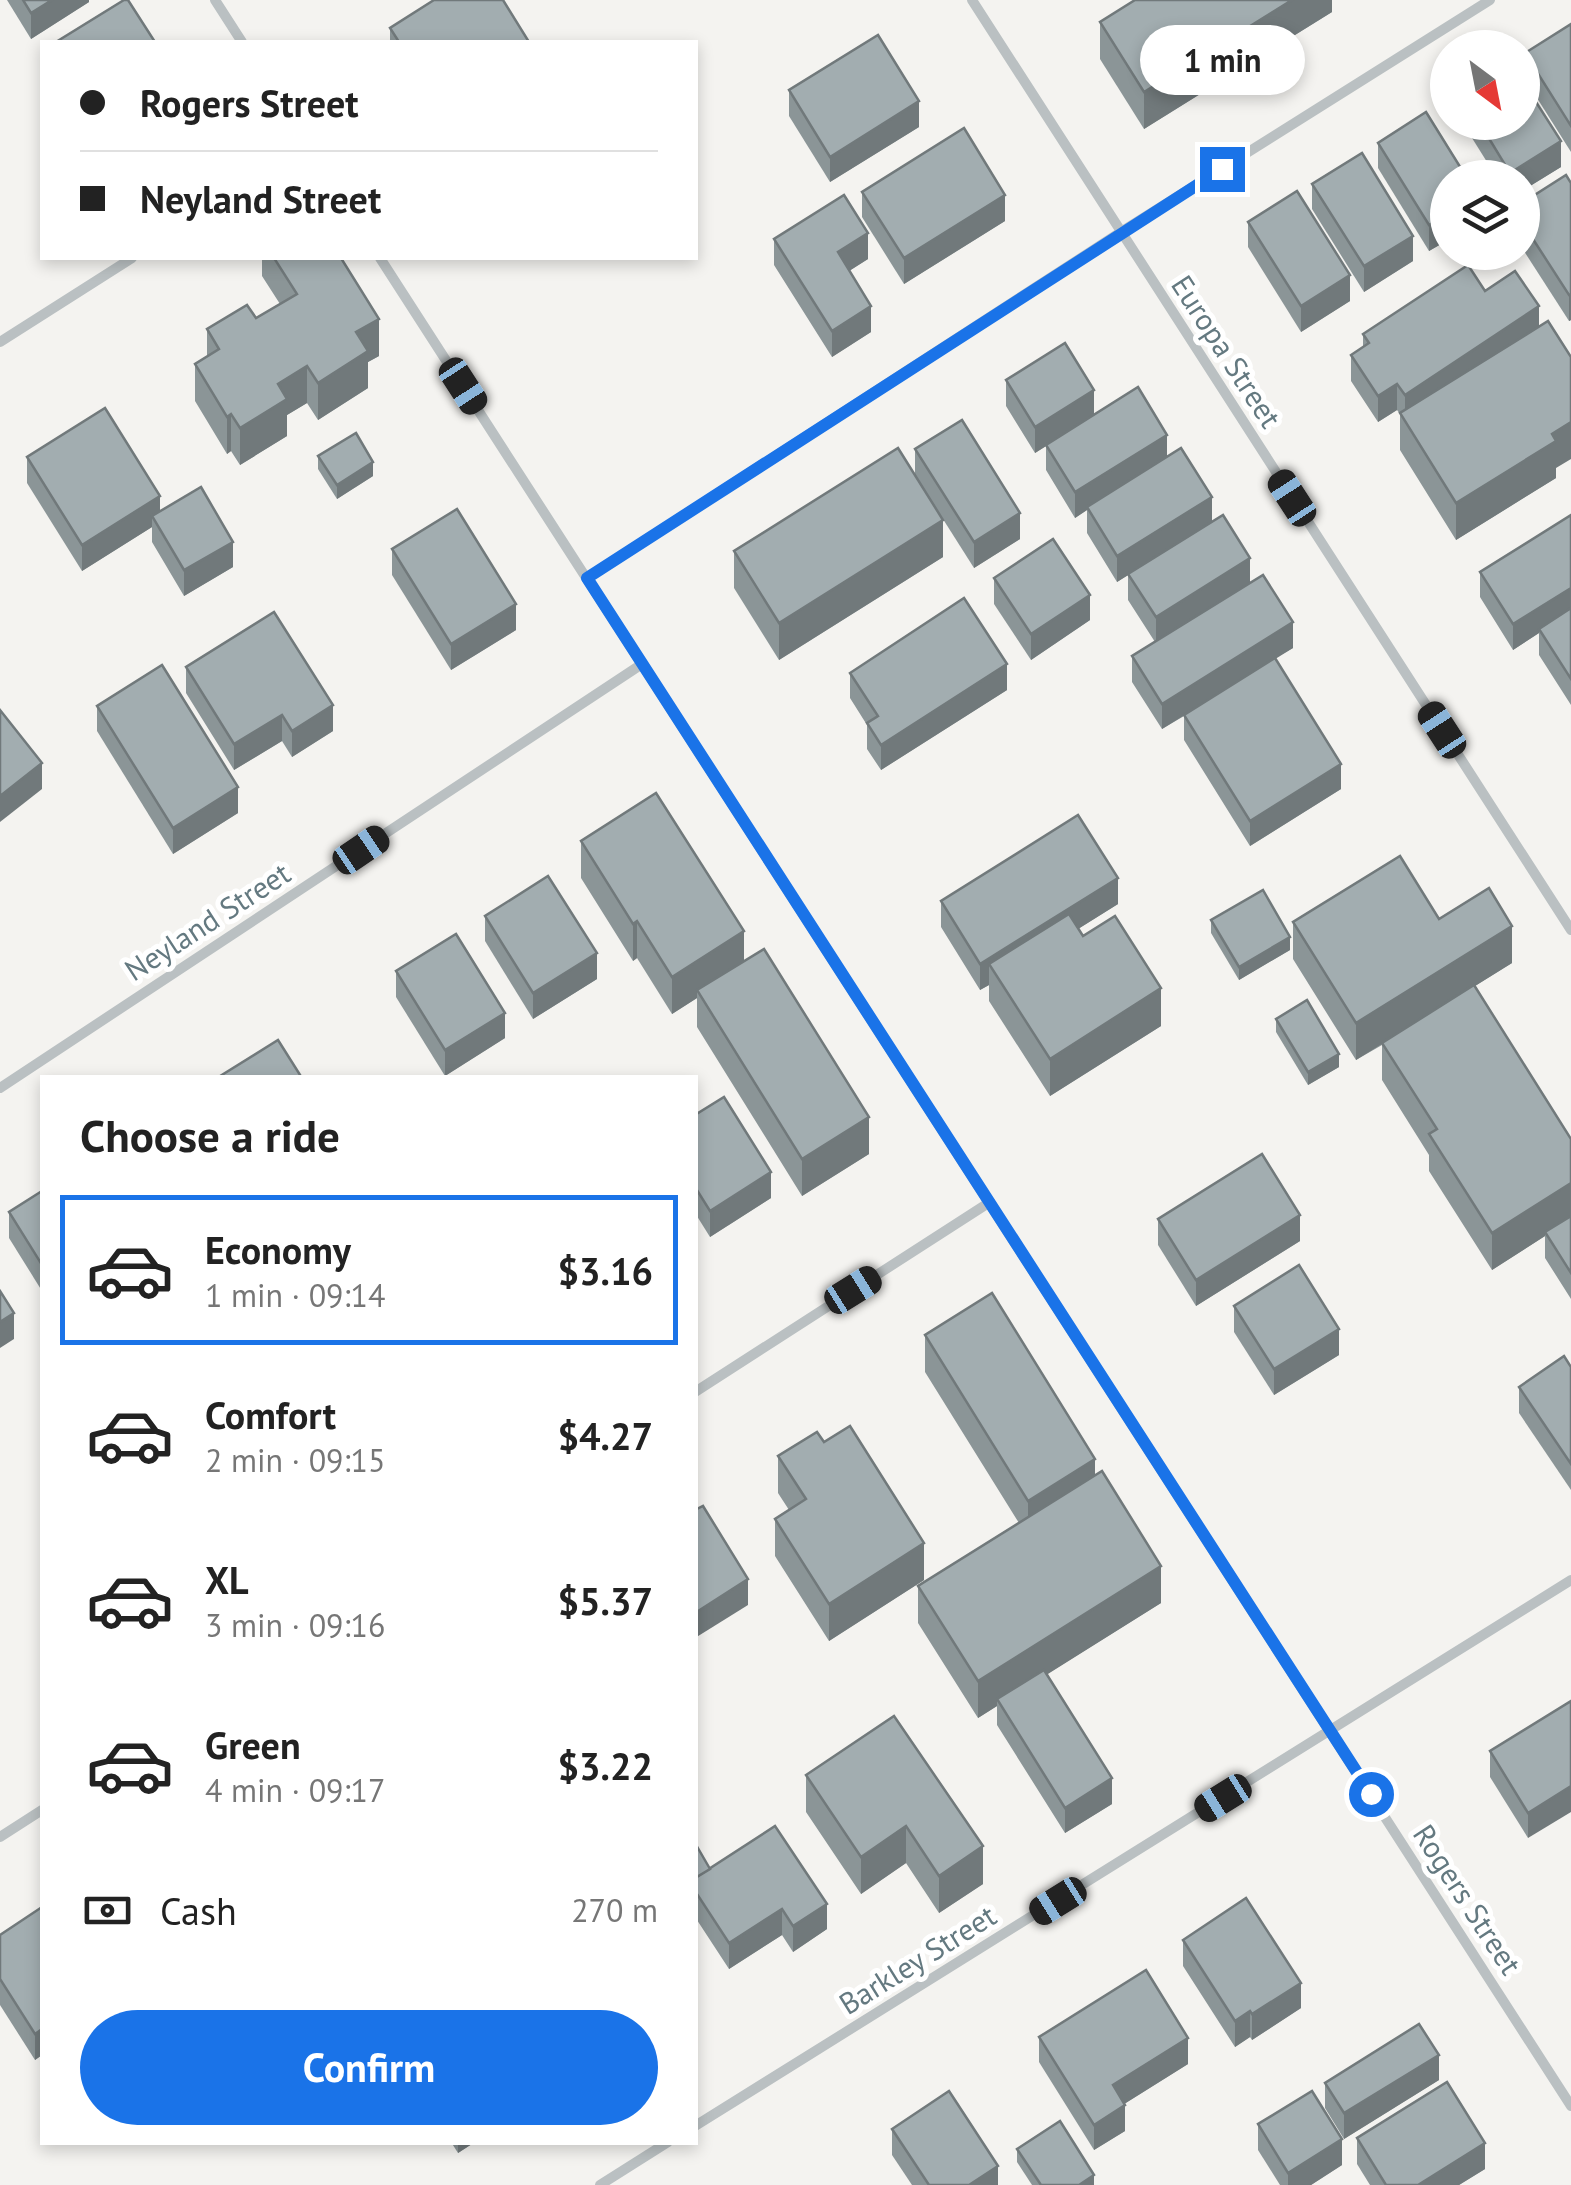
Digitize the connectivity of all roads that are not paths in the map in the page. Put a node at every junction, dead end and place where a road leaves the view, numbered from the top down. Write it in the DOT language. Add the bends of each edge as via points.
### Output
graph roads {
  1 [pos="214,0"];
  2 [pos="972,0"];
  3 [pos="1490,0"];
  4 [pos="241,40"];
  5 [pos="1121,232"];
  6 [pos="129,260"];
  7 [pos="381,260"];
  8 [pos="0,342"];
  9 [pos="587,578"];
  10 [pos="642,664"];
  11 [pos="1571,930"];
  12 [pos="0,1088"];
  13 [pos="990,1202"];
  14 [pos="698,1390"];
  15 [pos="1571,1580"];
  16 [pos="1331,1731"];
  17 [pos="40,1811"];
  18 [pos="0,1837"];
  19 [pos="1571,2106"];
  20 [pos="698,2124"];
  21 [pos="663,2145"];
  22 [pos="600,2185"];
  1 -- 4 [label="street"];
  2 -- 5 [label="street, Europa Street"];
  3 -- 5 [label="street"];
  5 -- 9 [label="street"];
  5 -- 11 [label="street, Europa Street"];
  6 -- 8 [label="street"];
  7 -- 9 [label="street, Rogers Street"];
  9 -- 10 [label="street, Rogers Street"];
  10 -- 12 [label="street, Neyland Street"];
  10 -- 13 [label="street, Rogers Street"];
  13 -- 14 [label="street"];
  13 -- 16 [label="street, Rogers Street"];
  15 -- 16 [label="street, Barkley Street"];
  16 -- 19 [label="street, Rogers Street"];
  16 -- 20 [label="street, Barkley Street"];
  17 -- 18 [label="street"];
  21 -- 22 [label="street"];
}
